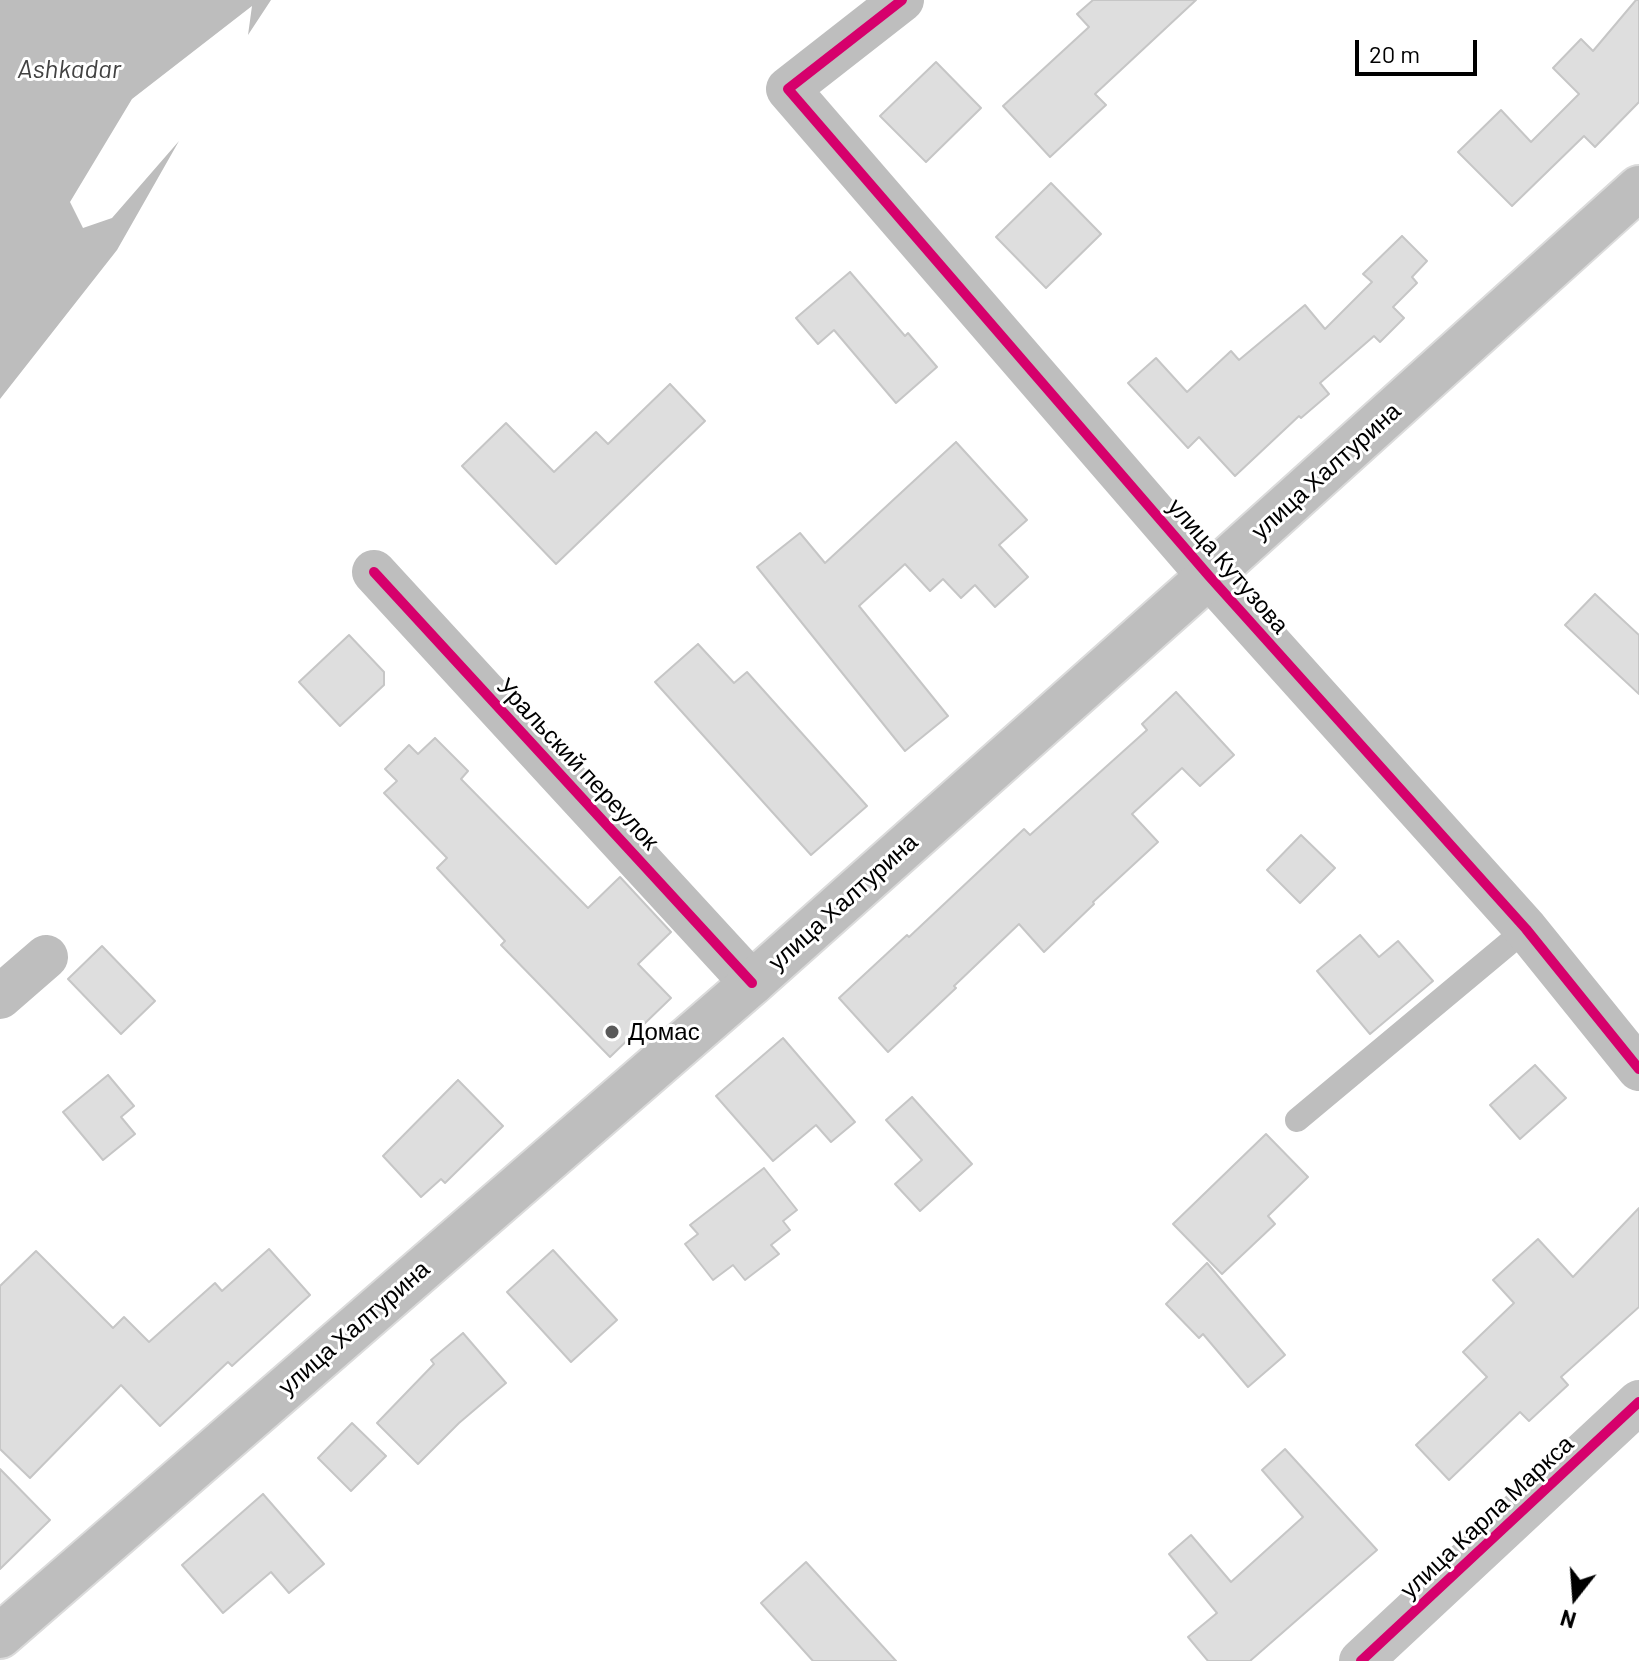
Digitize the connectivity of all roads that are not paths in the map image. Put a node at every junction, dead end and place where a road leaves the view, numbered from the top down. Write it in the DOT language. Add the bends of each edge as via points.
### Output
graph roads {
  1 [pos="902,0"];
  2 [pos="1639,188"];
  3 [pos="374,572"];
  4 [pos="1209,576"];
  5 [pos="1526,929"];
  6 [pos="46,957"];
  7 [pos="752,983"];
  8 [pos="0,997"];
  9 [pos="1639,1069"];
  10 [pos="1297,1120"];
  11 [pos="1639,1402"];
  12 [pos="0,1636"];
  13 [pos="1361,1661"];
  1 -- 4 [label="main road, улица Кутузова" via="788,89"];
  2 -- 4 [label="main road, улица Халтурина"];
  3 -- 7 [label="main road, Уральский переулок"];
  4 -- 5 [label="main road, улица Кутузова"];
  4 -- 7 [label="main road, улица Халтурина"];
  5 -- 9 [label="main road, улица Кутузова"];
  5 -- 10 [label="lane"];
  6 -- 8 [label="main road"];
  7 -- 12 [label="main road, улица Халтурина"];
  11 -- 13 [label="street, улица Карла Маркса"];
}
